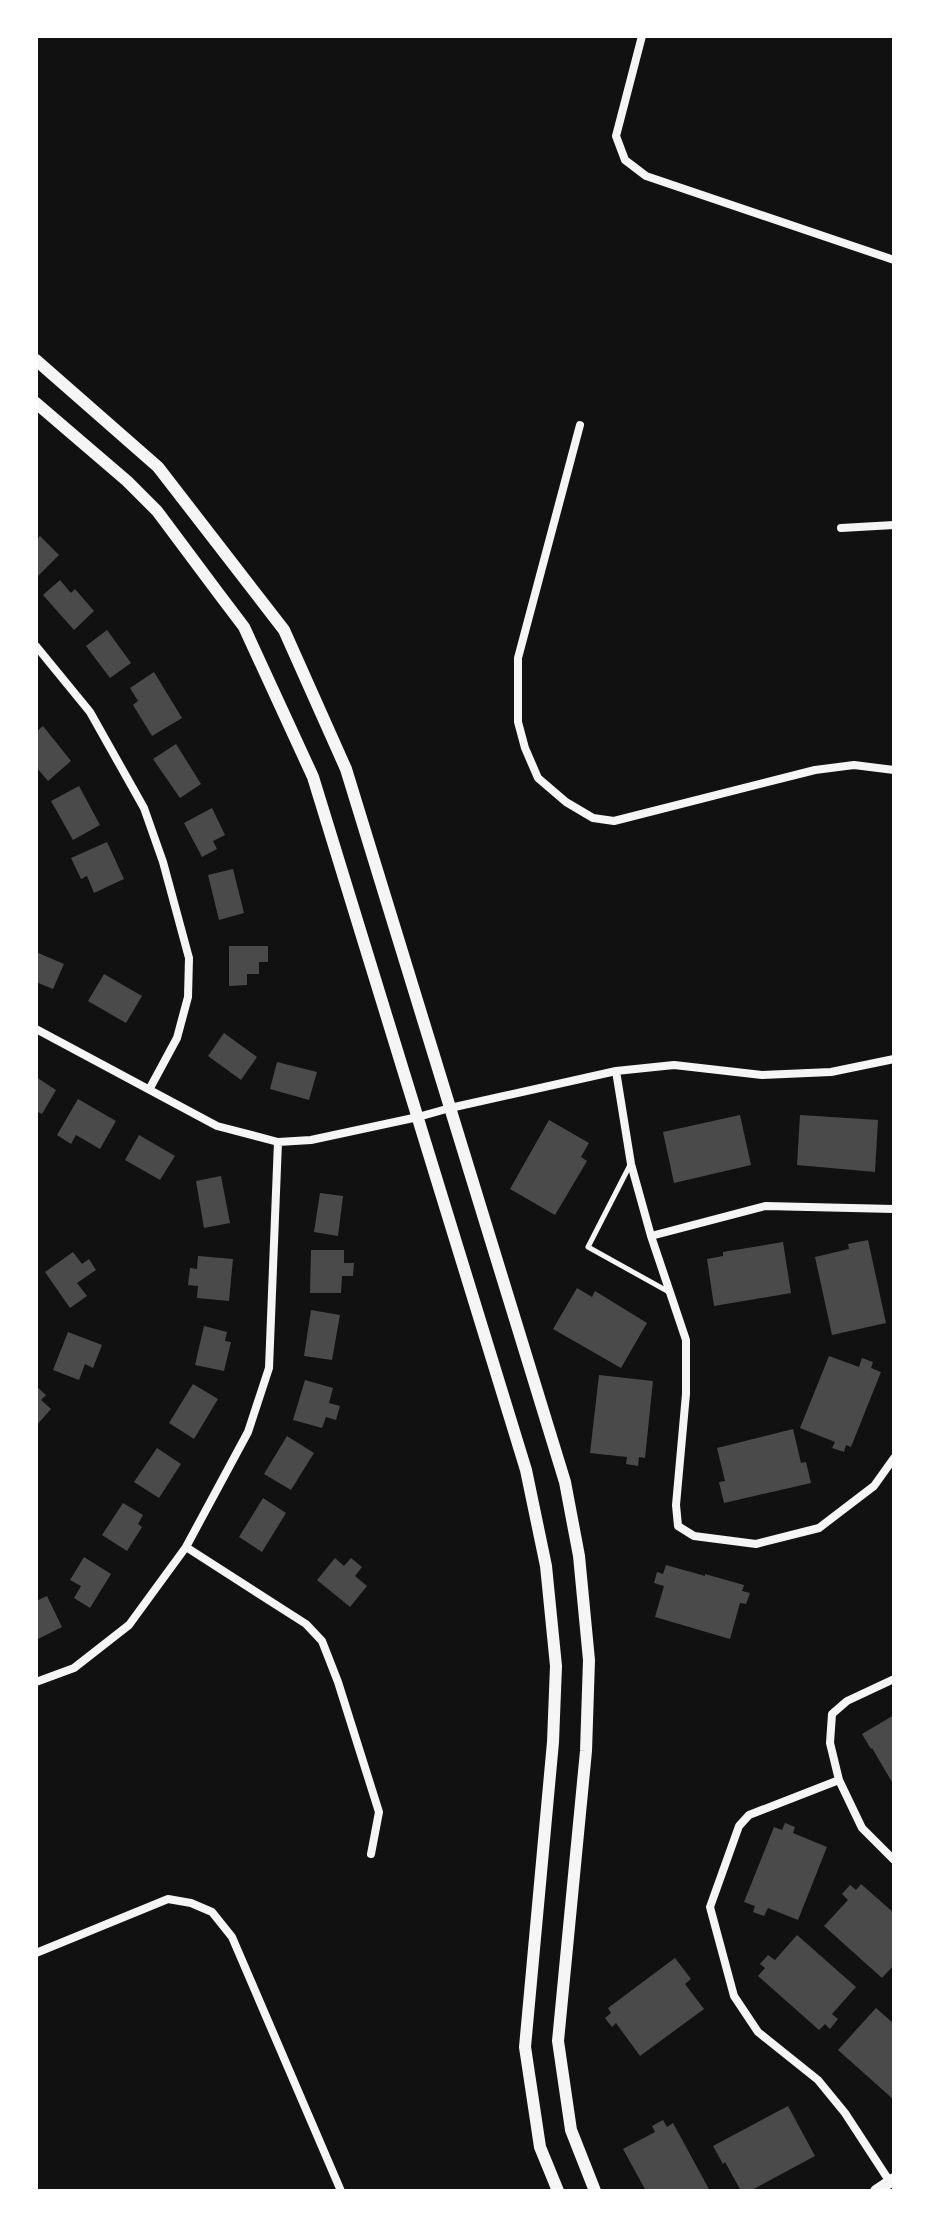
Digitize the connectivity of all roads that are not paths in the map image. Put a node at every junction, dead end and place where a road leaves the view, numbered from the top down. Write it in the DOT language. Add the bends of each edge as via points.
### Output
graph roads {
  1 [pos="642,36"];
  2 [pos="894,260"];
  3 [pos="36,360"];
  4 [pos="36,403"];
  5 [pos="580,425"];
  6 [pos="894,525"];
  7 [pos="841,528"];
  8 [pos="36,646"];
  9 [pos="894,770"];
  10 [pos="36,1029"];
  11 [pos="894,1059"];
  12 [pos="616,1071"];
  13 [pos="150,1088"];
  14 [pos="450,1108"];
  15 [pos="418,1117"];
  16 [pos="278,1142"];
  17 [pos="631,1164"];
  18 [pos="894,1209"];
  19 [pos="651,1236"];
  20 [pos="669,1292"];
  21 [pos="894,1458"];
  22 [pos="186,1547"];
  23 [pos="894,1679"];
  24 [pos="36,1682"];
  25 [pos="839,1780"];
  26 [pos="371,1854"];
  27 [pos="894,1860"];
  28 [pos="36,1953"];
  29 [pos="892,2181"];
  30 [pos="341,2191"];
  31 [pos="558,2191"];
  32 [pos="595,2191"];
  33 [pos="876,2191"];
  1 -- 2 [label="street" via="616,136 625,160 646,176"];
  3 -- 14 [label="street" via="158,467 284,630 346,769"];
  4 -- 15 [label="street" via="157,511 244,627 313,777"];
  5 -- 9 [label="street" via="518,658 518,722 538,778 593,818 614,821 815,770 854,765"];
  6 -- 7 [label="street"];
  8 -- 13 [label="street" via="90,712 144,808 189,958 188,997 177,1038"];
  10 -- 13 [label="street"];
  11 -- 12 [label="street" via="831,1072 762,1075 674,1065"];
  12 -- 14 [label="street"];
  12 -- 17 [label="street"];
  13 -- 16 [label="street" via="217,1126"];
  14 -- 15 [label="street"];
  14 -- 32 [label="street" via="565,1482 579,1556 589,1660 586,1751 558,2041 571,2130"];
  15 -- 16 [label="street"];
  15 -- 31 [label="street" via="526,1470 546,1566 556,1666 553,1742 525,2047 540,2147"];
  16 -- 22 [label="street" via="269,1368 248,1432"];
  17 -- 19 [label="street"];
  17 -- 20 [label="lane" via="588,1247"];
  18 -- 19 [label="street" via="765,1206"];
  19 -- 20 [label="street"];
  20 -- 21 [label="street" via="686,1340 678,1526 694,1536 756,1544 819,1528 874,1486"];
  22 -- 24 [label="street" via="129,1625 74,1668"];
  22 -- 26 [label="street" via="306,1624 322,1641 379,1812"];
  23 -- 25 [label="street" via="832,1714 830,1743"];
  25 -- 27 [label="street" via="862,1828"];
  25 -- 29 [label="street" via="749,1815 739,1826 710,1907 734,1996 758,2032 818,2080"];
  28 -- 30 [label="street" via="168,1899 212,1912 232,1937"];
  29 -- 33 [label="street"];
}
